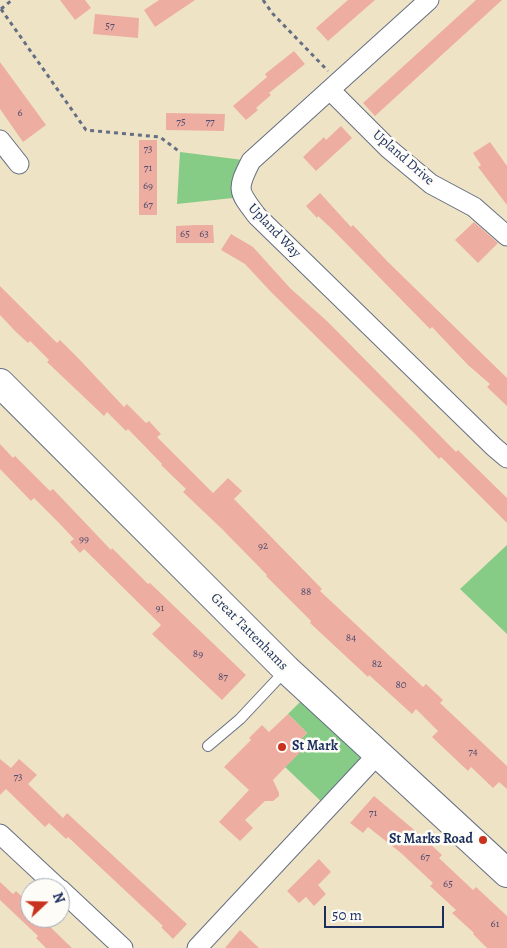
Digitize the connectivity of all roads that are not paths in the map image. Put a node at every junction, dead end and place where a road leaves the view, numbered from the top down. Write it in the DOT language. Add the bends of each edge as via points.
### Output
graph roads {
  1 [pos="429,0"];
  2 [pos="334,86"];
  3 [pos="0,140"];
  4 [pos="19,164"];
  5 [pos="507,236"];
  6 [pos="0,383"];
  7 [pos="507,458"];
  8 [pos="286,669"];
  9 [pos="208,746"];
  10 [pos="378,754"];
  11 [pos="0,834"];
  12 [pos="507,873"];
  13 [pos="47,878"];
  14 [pos="70,899"];
  15 [pos="124,948"];
  16 [pos="197,948"];
  1 -- 2 [label="street, Upland Way"];
  2 -- 5 [label="street, Upland Drive" via="389,149 431,184 474,207"];
  2 -- 7 [label="street, Upland Way" via="251,161 240,181 242,197 257,216"];
  3 -- 4 [label="street"];
  6 -- 8 [label="main road, Great Tattenhams"];
  8 -- 9 [label="lane" via="240,719"];
  8 -- 10 [label="main road, Great Tattenhams"];
  10 -- 12 [label="main road, Great Tattenhams"];
  10 -- 16 [label="street"];
  11 -- 13 [label="street"];
  14 -- 15 [label="street"];
}
